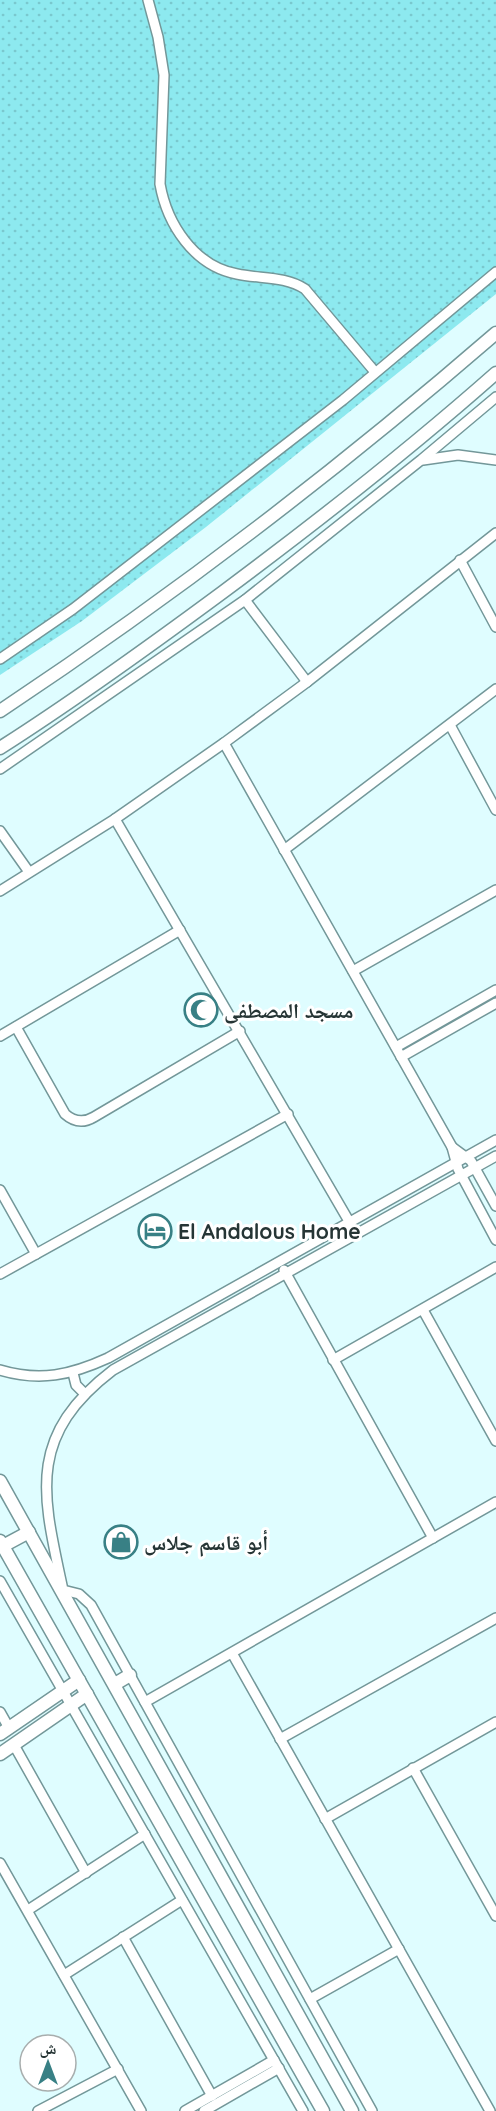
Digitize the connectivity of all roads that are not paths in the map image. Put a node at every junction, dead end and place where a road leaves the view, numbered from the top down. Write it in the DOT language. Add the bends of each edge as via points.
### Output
graph roads {
  1 [pos="148,0"];
  2 [pos="496,272"];
  3 [pos="496,333"];
  4 [pos="375,372"];
  5 [pos="496,373"];
  6 [pos="496,397"];
  7 [pos="421,460"];
  8 [pos="496,460"];
  9 [pos="496,533"];
  10 [pos="460,560"];
  11 [pos="245,600"];
  12 [pos="496,627"];
  13 [pos="0,659"];
  14 [pos="307,682"];
  15 [pos="496,689"];
  16 [pos="0,711"];
  17 [pos="450,725"];
  18 [pos="224,743"];
  19 [pos="0,748"];
  20 [pos="0,769"];
  21 [pos="496,810"];
  22 [pos="115,819"];
  23 [pos="0,831"];
  24 [pos="284,850"];
  25 [pos="29,872"];
  26 [pos="496,890"];
  27 [pos="0,891"];
  28 [pos="180,930"];
  29 [pos="353,971"];
  30 [pos="496,990"];
  31 [pos="496,1003"];
  32 [pos="15,1027"];
  33 [pos="240,1031"];
  34 [pos="0,1036"];
  35 [pos="396,1047"];
  36 [pos="402,1057"];
  37 [pos="288,1114"];
  38 [pos="496,1140"];
  39 [pos="453,1147"];
  40 [pos="496,1156"];
  41 [pos="466,1157"];
  42 [pos="456,1163"];
  43 [pos="475,1168"];
  44 [pos="461,1176"];
  45 [pos="0,1190"];
  46 [pos="496,1206"];
  47 [pos="350,1223"];
  48 [pos="496,1240"];
  49 [pos="36,1254"];
  50 [pos="280,1263"];
  51 [pos="496,1268"];
  52 [pos="285,1273"];
  53 [pos="0,1274"];
  54 [pos="423,1310"];
  55 [pos="333,1360"];
  56 [pos="0,1370"];
  57 [pos="73,1373"];
  58 [pos="85,1394"];
  59 [pos="496,1441"];
  60 [pos="0,1481"];
  61 [pos="496,1502"];
  62 [pos="29,1532"];
  63 [pos="434,1538"];
  64 [pos="1,1544"];
  65 [pos="0,1581"];
  66 [pos="63,1590"];
  67 [pos="495,1621"];
  68 [pos="232,1653"];
  69 [pos="130,1675"];
  70 [pos="79,1680"];
  71 [pos="115,1684"];
  72 [pos="63,1691"];
  73 [pos="87,1694"];
  74 [pos="145,1702"];
  75 [pos="72,1705"];
  76 [pos="0,1712"];
  77 [pos="496,1722"];
  78 [pos="4,1731"];
  79 [pos="280,1739"];
  80 [pos="14,1745"];
  81 [pos="0,1754"];
  82 [pos="413,1768"];
  83 [pos="325,1818"];
  84 [pos="145,1834"];
  85 [pos="0,1863"];
  86 [pos="86,1873"];
  87 [pos="182,1900"];
  88 [pos="28,1910"];
  89 [pos="496,1916"];
  90 [pos="123,1937"];
  91 [pos="399,1949"];
  92 [pos="64,1975"];
  93 [pos="310,1999"];
  94 [pos="276,2064"];
  95 [pos="118,2069"];
  96 [pos="212,2096"];
  97 [pos="38,2111"];
  98 [pos="141,2111"];
  99 [pos="185,2111"];
  100 [pos="204,2111"];
  101 [pos="303,2111"];
  102 [pos="323,2111"];
  103 [pos="352,2111"];
  104 [pos="372,2111"];
  105 [pos="490,2111"];
  1 -- 4 [label="street" via="164,75 160,184 178,233 196,252 234,274 284,280 306,289"];
  2 -- 4 [label="street"];
  3 -- 16 [label="street" via="221,555"];
  4 -- 13 [label="street" via="73,609"];
  5 -- 19 [label="street" via="266,560 137,655"];
  6 -- 7 [label="street"];
  7 -- 8 [label="street" via="458,455"];
  7 -- 11 [label="street"];
  9 -- 10 [label="street"];
  10 -- 12 [label="street"];
  10 -- 14 [label="street"];
  11 -- 14 [label="street"];
  11 -- 20 [label="street"];
  14 -- 18 [label="street"];
  15 -- 17 [label="street"];
  17 -- 21 [label="street"];
  17 -- 24 [label="street"];
  18 -- 22 [label="street"];
  18 -- 24 [label="street"];
  22 -- 25 [label="street"];
  22 -- 28 [label="street"];
  23 -- 25 [label="street"];
  24 -- 29 [label="street"];
  25 -- 27 [label="street"];
  26 -- 29 [label="street"];
  28 -- 32 [label="street"];
  28 -- 33 [label="street"];
  29 -- 35 [label="street"];
  30 -- 35 [label="street"];
  31 -- 36 [label="street"];
  32 -- 33 [label="street" via="65,1114 80,1121 94,1117"];
  32 -- 34 [label="street"];
  33 -- 37 [label="street"];
  35 -- 36 [label="street"];
  36 -- 39 [label="street"];
  37 -- 47 [label="street"];
  37 -- 49 [label="street"];
  38 -- 41 [label="street"];
  39 -- 41 [label="street"];
  39 -- 42 [label="street"];
  40 -- 43 [label="street"];
  41 -- 42 [label="street"];
  41 -- 43 [label="street"];
  42 -- 44 [label="street"];
  42 -- 47 [label="street"];
  43 -- 44 [label="street"];
  43 -- 46 [label="street"];
  44 -- 48 [label="street"];
  44 -- 52 [label="street"];
  45 -- 49 [label="street"];
  47 -- 50 [label="street"];
  49 -- 53 [label="street"];
  50 -- 52 [label="street"];
  50 -- 57 [label="street" via="108,1358"];
  51 -- 54 [label="street"];
  52 -- 55 [label="street"];
  52 -- 58 [label="street" via="124,1363"];
  54 -- 55 [label="street"];
  54 -- 59 [label="street"];
  55 -- 63 [label="street"];
  56 -- 57 [label="street" via="35,1376"];
  57 -- 58 [label="street" via="76,1385"];
  58 -- 66 [label="street" via="58,1433 45,1482"];
  60 -- 62 [label="street"];
  61 -- 63 [label="street"];
  62 -- 64 [label="street"];
  62 -- 66 [label="street"];
  63 -- 68 [label="street"];
  64 -- 70 [label="street"];
  65 -- 72 [label="street"];
  66 -- 69 [label="street" via="88,1600"];
  66 -- 71 [label="street"];
  67 -- 79 [label="street"];
  68 -- 74 [label="street"];
  68 -- 79 [label="street"];
  69 -- 71 [label="street"];
  69 -- 74 [label="street"];
  70 -- 72 [label="street"];
  70 -- 73 [label="street"];
  71 -- 103 [label="street"];
  72 -- 75 [label="street"];
  72 -- 78 [label="street"];
  73 -- 75 [label="street"];
  73 -- 102 [label="street"];
  74 -- 93 [label="street"];
  75 -- 80 [label="street"];
  75 -- 84 [label="street"];
  76 -- 78 [label="street"];
  77 -- 82 [label="street"];
  79 -- 83 [label="street"];
  80 -- 81 [label="street"];
  80 -- 86 [label="street"];
  82 -- 83 [label="street"];
  82 -- 89 [label="street"];
  83 -- 91 [label="street"];
  84 -- 86 [label="street"];
  84 -- 87 [label="street"];
  85 -- 88 [label="street"];
  86 -- 88 [label="street"];
  87 -- 90 [label="street"];
  87 -- 94 [label="street"];
  88 -- 92 [label="street"];
  90 -- 92 [label="street"];
  90 -- 96 [label="street"];
  91 -- 93 [label="street"];
  91 -- 105 [label="street"];
  92 -- 95 [label="street"];
  93 -- 104 [label="street"];
  94 -- 96 [label="street"];
  94 -- 100 [label="street"];
  94 -- 101 [label="street"];
  95 -- 97 [label="street"];
  95 -- 98 [label="street"];
  96 -- 99 [label="street"];
}
